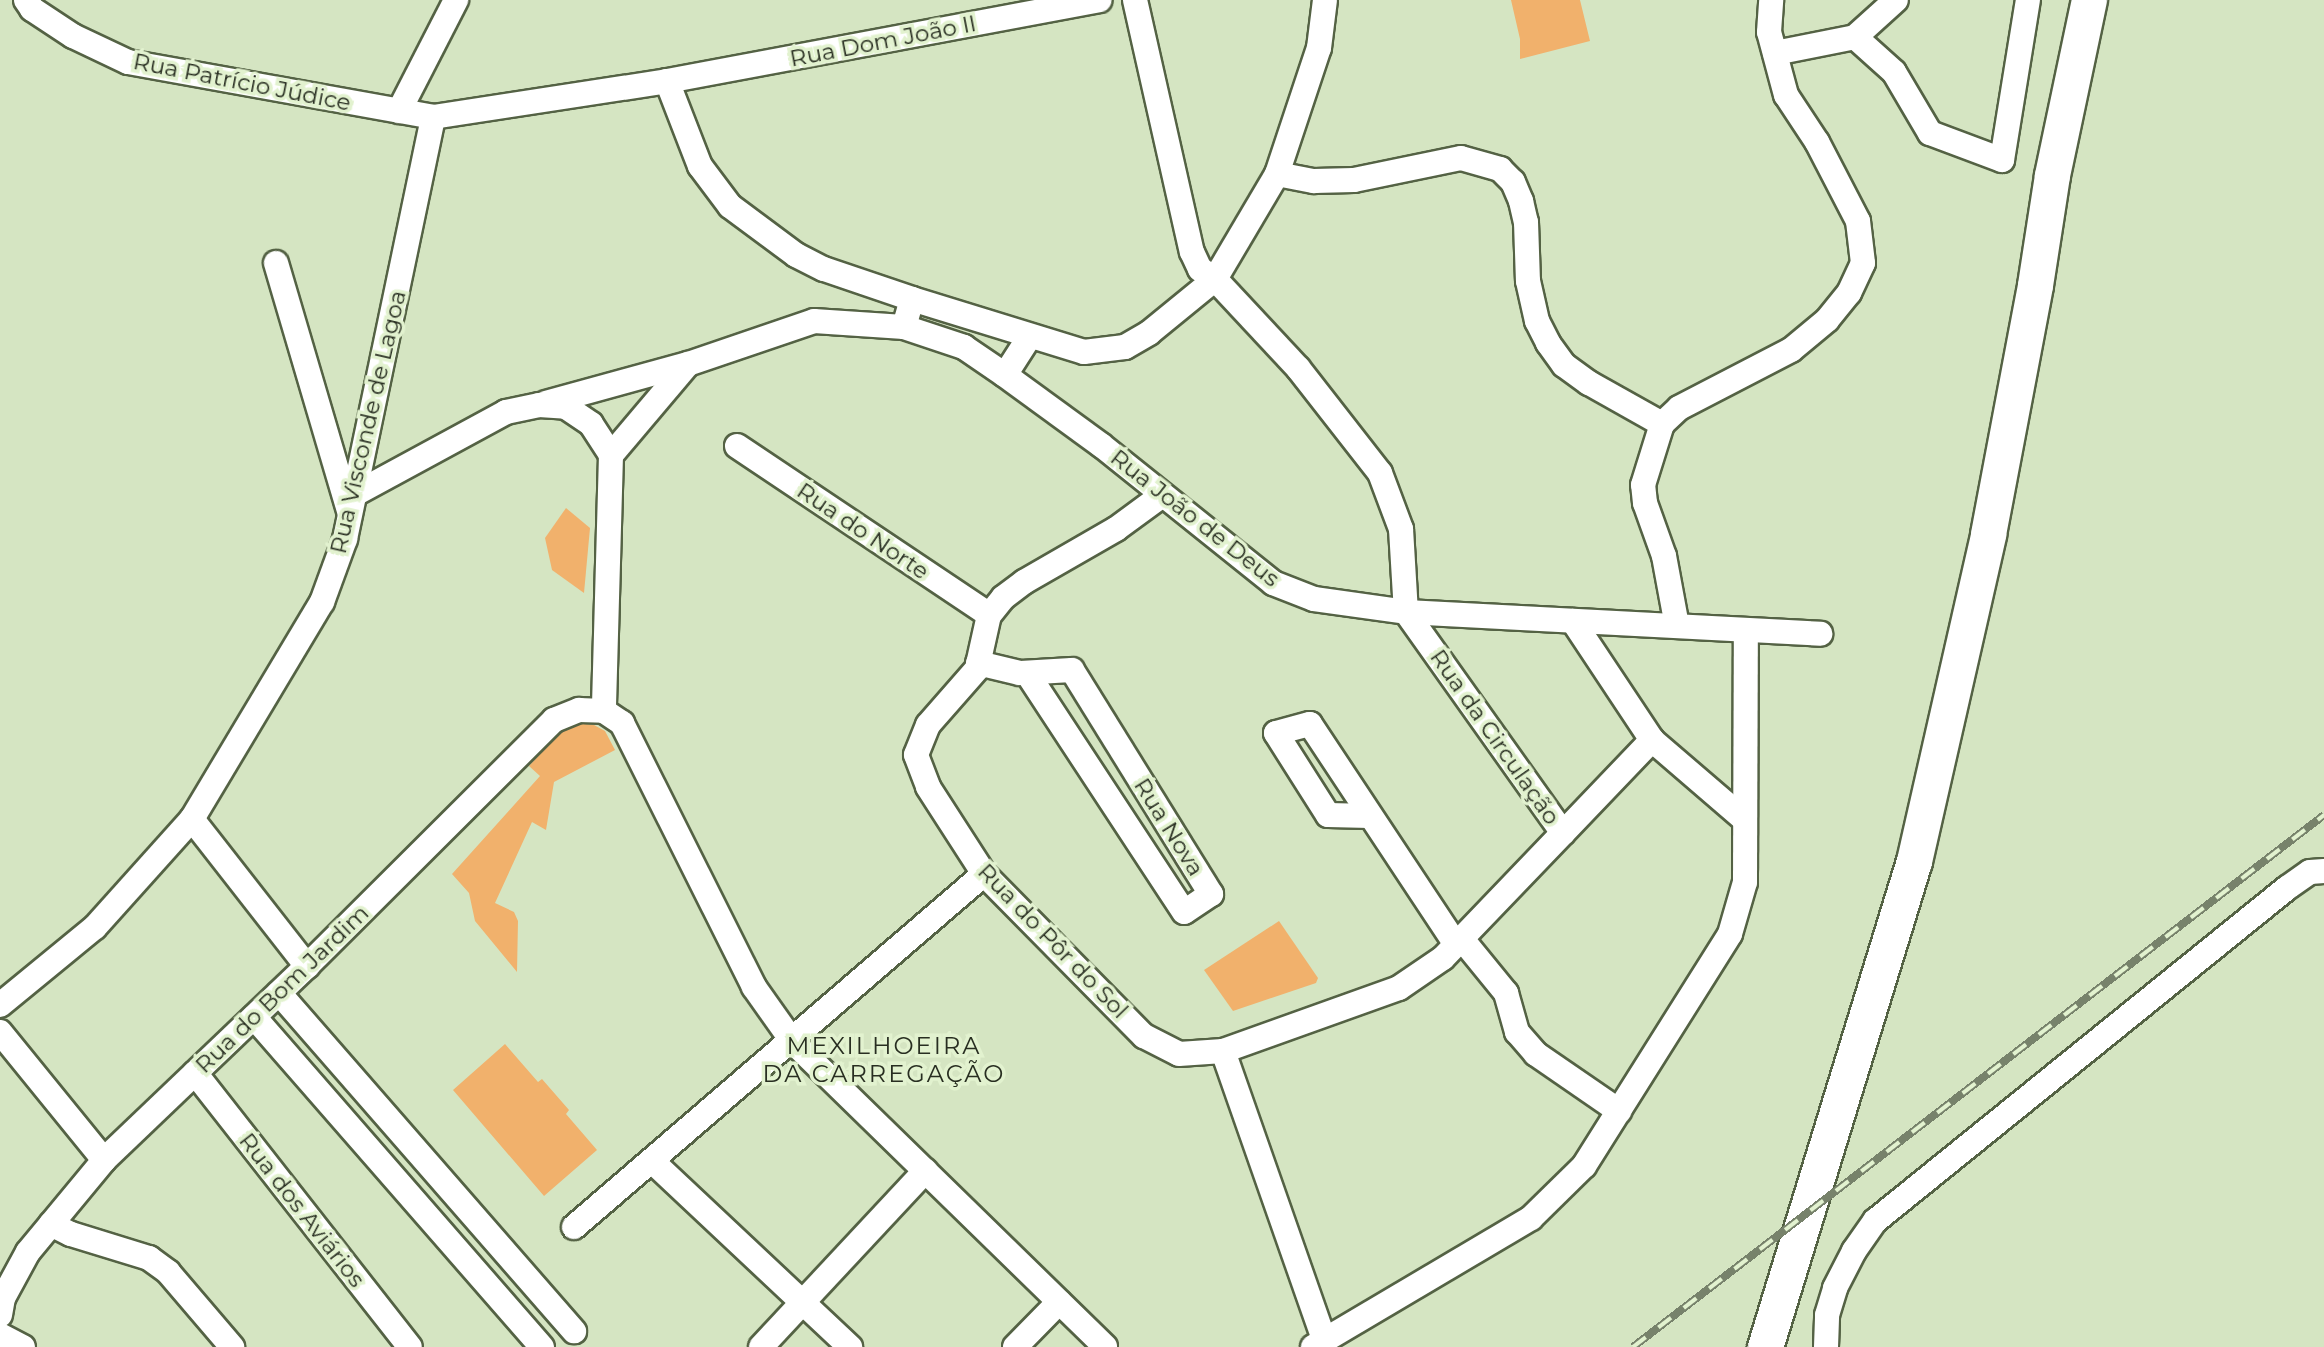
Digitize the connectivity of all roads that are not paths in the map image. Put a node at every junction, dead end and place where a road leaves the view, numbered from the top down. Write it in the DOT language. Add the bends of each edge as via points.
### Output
graph roads {
  1 [pos="26,0"];
  2 [pos="457,0"];
  3 [pos="1100,0"];
  4 [pos="1135,0"];
  5 [pos="1325,0"];
  6 [pos="1771,0"];
  7 [pos="1896,0"];
  8 [pos="2028,0"];
  9 [pos="2089,0"];
  10 [pos="2113,0"];
  11 [pos="1854,37"];
  12 [pos="1775,53"];
  13 [pos="667,81"];
  14 [pos="399,111"];
  15 [pos="433,117"];
  16 [pos="1277,174"];
  17 [pos="276,263"];
  18 [pos="1215,279"];
  19 [pos="2035,285"];
  20 [pos="912,299"];
  21 [pos="904,327"];
  22 [pos="1030,336"];
  23 [pos="688,364"];
  24 [pos="1005,375"];
  25 [pos="539,405"];
  26 [pos="1662,424"];
  27 [pos="737,446"];
  28 [pos="611,455"];
  29 [pos="1161,496"];
  30 [pos="353,505"];
  31 [pos="1406,612"];
  32 [pos="989,615"];
  33 [pos="1573,621"];
  34 [pos="1677,626"];
  35 [pos="1746,630"];
  36 [pos="1820,634"];
  37 [pos="978,663"];
  38 [pos="1027,673"];
  39 [pos="604,711"];
  40 [pos="1652,740"];
  41 [pos="1370,816"];
  42 [pos="192,819"];
  43 [pos="1744,819"];
  44 [pos="1563,834"];
  45 [pos="2324,871"];
  46 [pos="984,874"];
  47 [pos="1459,942"];
  48 [pos="307,966"];
  49 [pos="279,993"];
  50 [pos="0,1005"];
  51 [pos="254,1017"];
  52 [pos="0,1032"];
  53 [pos="793,1042"];
  54 [pos="1223,1051"];
  55 [pos="195,1073"];
  56 [pos="1619,1111"];
  57 [pos="104,1160"];
  58 [pos="652,1161"];
  59 [pos="925,1171"];
  60 [pos="51,1224"];
  61 [pos="574,1227"];
  62 [pos="803,1302"];
  63 [pos="1059,1302"];
  64 [pos="0,1315"];
  65 [pos="575,1331"];
  66 [pos="0,1335"];
  67 [pos="1319,1343"];
  68 [pos="23,1347"];
  69 [pos="232,1347"];
  70 [pos="410,1347"];
  71 [pos="542,1347"];
  72 [pos="761,1347"];
  73 [pos="850,1347"];
  74 [pos="1015,1347"];
  75 [pos="1105,1347"];
  76 [pos="1765,1347"];
  77 [pos="1826,1347"];
  1 -- 14 [label="street, Rua Patrício Júdice" via="73,36 128,62"];
  2 -- 14 [label="street"];
  3 -- 13 [label="street, Rua Dom João II"];
  4 -- 18 [label="street" via="1192,252 1200,269"];
  5 -- 16 [label="street" via="1319,48"];
  6 -- 12 [label="street" via="1769,32"];
  7 -- 11 [label="street"];
  8 -- 11 [label="street" via="2002,160 1930,133 1894,72"];
  9 -- 19 [label="main road" via="2052,175"];
  10 -- 19 [label="main road"];
  11 -- 12 [label="street"];
  12 -- 26 [label="street" via="1786,95 1817,142 1858,221 1863,262 1849,293 1827,320 1791,350 1679,408"];
  13 -- 15 [label="street, Rua Dom João II"];
  13 -- 20 [label="street" via="700,166 730,206 796,255"];
  14 -- 15 [label="street, Rua Patrício Júdice"];
  15 -- 30 [label="street, Rua Visconde de Lagoa"];
  16 -- 18 [label="street"];
  16 -- 26 [label="street" via="1314,181 1354,180 1461,158 1500,169 1514,182 1521,201 1528,281 1537,321 1548,342 1564,365 1589,383"];
  17 -- 30 [label="street"];
  18 -- 22 [label="street" via="1149,333 1125,346 1084,352"];
  18 -- 31 [label="street" via="1298,368 1380,473 1402,529"];
  19 -- 76 [label="main road" via="1988,534 1914,861"];
  20 -- 21 [label="street"];
  20 -- 22 [label="street"];
  21 -- 23 [label="street, Rua João de Deus" via="814,321"];
  21 -- 24 [label="street, Rua João de Deus" via="964,347"];
  22 -- 24 [label="street"];
  23 -- 25 [label="street, Rua João de Deus"];
  23 -- 28 [label="street"];
  24 -- 29 [label="street, Rua João de Deus"];
  25 -- 28 [label="street" via="566,407 591,424"];
  25 -- 30 [label="street, Rua João de Deus" via="506,412"];
  26 -- 34 [label="street" via="1643,485 1664,556"];
  27 -- 32 [label="street, Rua do Norte"];
  28 -- 39 [label="street"];
  29 -- 31 [label="street, Rua João de Deus" via="1273,583 1314,599"];
  29 -- 32 [label="street" via="1116,529 1024,582"];
  30 -- 42 [label="street, Rua Visconde de Lagoa" via="322,602"];
  31 -- 33 [label="street, Rua João de Deus"];
  31 -- 44 [label="street, Rua da Circulação"];
  32 -- 37 [label="street, Rua do Pôr do Sol"];
  33 -- 34 [label="street, Rua João de Deus"];
  33 -- 40 [label="street"];
  34 -- 35 [label="street, Rua João de Deus"];
  35 -- 36 [label="street, Rua João de Deus"];
  35 -- 43 [label="street"];
  37 -- 38 [label="street, Rua Nova"];
  37 -- 46 [label="street, Rua do Pôr do Sol" via="928,725 916,755 928,787"];
  38 -- 38 [label="street, Rua Nova" via="1072,670 1211,894 1184,912"];
  39 -- 48 [label="street, Rua do Bom Jardim" via="579,710 554,720"];
  39 -- 53 [label="street" via="622,723 754,987"];
  40 -- 43 [label="street"];
  40 -- 44 [label="street"];
  41 -- 47 [label="street"];
  42 -- 48 [label="street"];
  42 -- 50 [label="street, Rua Visconde de Lagoa" via="95,927"];
  43 -- 56 [label="street" via="1745,883 1730,934"];
  44 -- 47 [label="street, Rua da Circulação"];
  45 -- 77 [label="street" via="2310,872 2287,888 1875,1221 1835,1287 1827,1315"];
  46 -- 53 [label="street"];
  46 -- 54 [label="street, Rua do Pôr do Sol" via="1144,1036 1179,1054"];
  47 -- 54 [label="street, Rua da Circulação" via="1399,988"];
  47 -- 56 [label="street" via="1506,993 1517,1032 1536,1054"];
  48 -- 49 [label="street, Rua do Bom Jardim"];
  49 -- 51 [label="street, Rua do Bom Jardim"];
  49 -- 65 [label="street"];
  51 -- 55 [label="street, Rua do Bom Jardim"];
  51 -- 71 [label="street"];
  52 -- 57 [label="street"];
  53 -- 58 [label="street"];
  53 -- 59 [label="street"];
  54 -- 67 [label="street"];
  55 -- 57 [label="street, Rua do Bom Jardim"];
  55 -- 70 [label="street, Rua dos Aviários"];
  56 -- 67 [label="street" via="1584,1166 1531,1218"];
  57 -- 60 [label="street, Rua do Bom Jardim"];
  58 -- 61 [label="street"];
  58 -- 62 [label="street"];
  59 -- 62 [label="street"];
  59 -- 63 [label="street"];
  60 -- 64 [label="street, Rua do Bom Jardim" via="28,1252 3,1297"];
  60 -- 69 [label="street" via="149,1258 168,1272"];
  62 -- 72 [label="street"];
  62 -- 73 [label="street"];
  63 -- 74 [label="street"];
  63 -- 75 [label="street"];
  66 -- 68 [label="street"];
}
